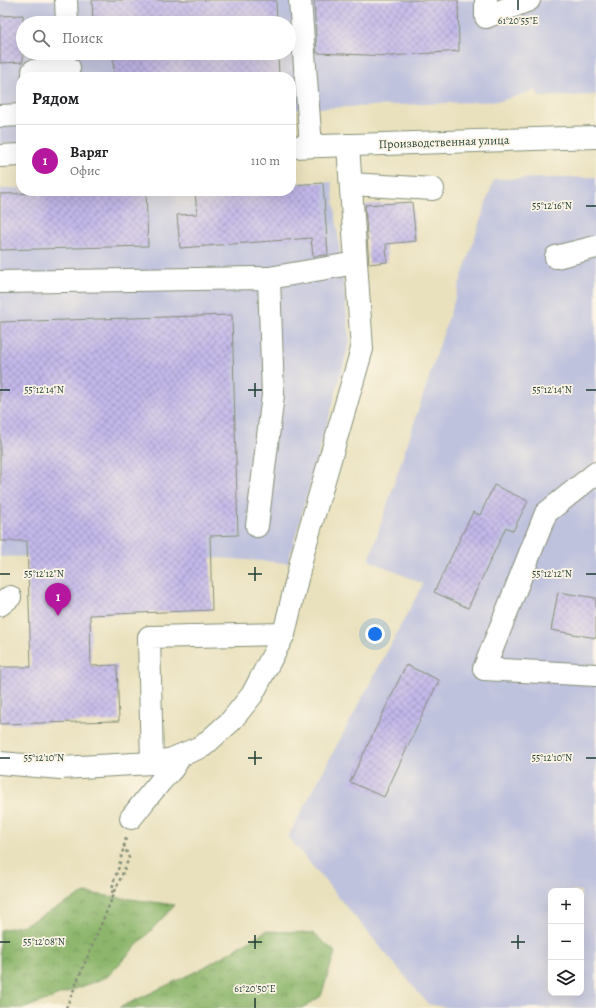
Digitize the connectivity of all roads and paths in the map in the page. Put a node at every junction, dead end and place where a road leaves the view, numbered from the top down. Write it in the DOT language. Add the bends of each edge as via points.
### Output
graph roads {
  1 [pos="66,0"];
  2 [pos="300,0"];
  3 [pos="486,0"];
  4 [pos="529,0"];
  5 [pos="67,16"];
  6 [pos="69,66"];
  7 [pos="33,72"];
  8 [pos="16,115"];
  9 [pos="0,116"];
  10 [pos="596,137"];
  11 [pos="348,145"];
  12 [pos="301,146"];
  13 [pos="16,155"];
  14 [pos="0,156"];
  15 [pos="351,184"];
  16 [pos="433,189"];
  17 [pos="596,247"];
  18 [pos="556,257"];
  19 [pos="356,263"];
  20 [pos="269,278"];
  21 [pos="0,282"];
  22 [pos="596,473"];
  23 [pos="257,526"];
  24 [pos="284,634"];
  25 [pos="596,675"];
  26 [pos="179,756"];
  27 [pos="152,762"];
  28 [pos="0,763"];
  29 [pos="130,818"];
  30 [pos="112,901"];
  31 [pos="66,1008"];
  1 -- 5 [label="street"];
  2 -- 12 [label="street"];
  3 -- 4 [label="street" via="486,17"];
  6 -- 7 [label="street"];
  8 -- 9 [label="street"];
  10 -- 11 [label="street, Производственная улица"];
  11 -- 12 [label="street, Производственная улица"];
  11 -- 15 [label="street"];
  13 -- 14 [label="street"];
  15 -- 16 [label="street"];
  15 -- 19 [label="street"];
  17 -- 18 [label="street"];
  19 -- 20 [label="street"];
  19 -- 24 [label="street" via="362,349 304,549"];
  20 -- 21 [label="street"];
  20 -- 23 [label="street" via="273,395"];
  22 -- 25 [label="street" via="546,513 484,669"];
  24 -- 26 [label="street" via="252,695 232,722 203,746"];
  24 -- 27 [label="street" via="148,637"];
  26 -- 27 [label="street"];
  26 -- 29 [label="street" via="176,766"];
  27 -- 28 [label="street" via="61,768"];
  30 -- 30 [label="path" via="129,858 123,843 118,870 112,883"];
  30 -- 31 [label="path"];
}
